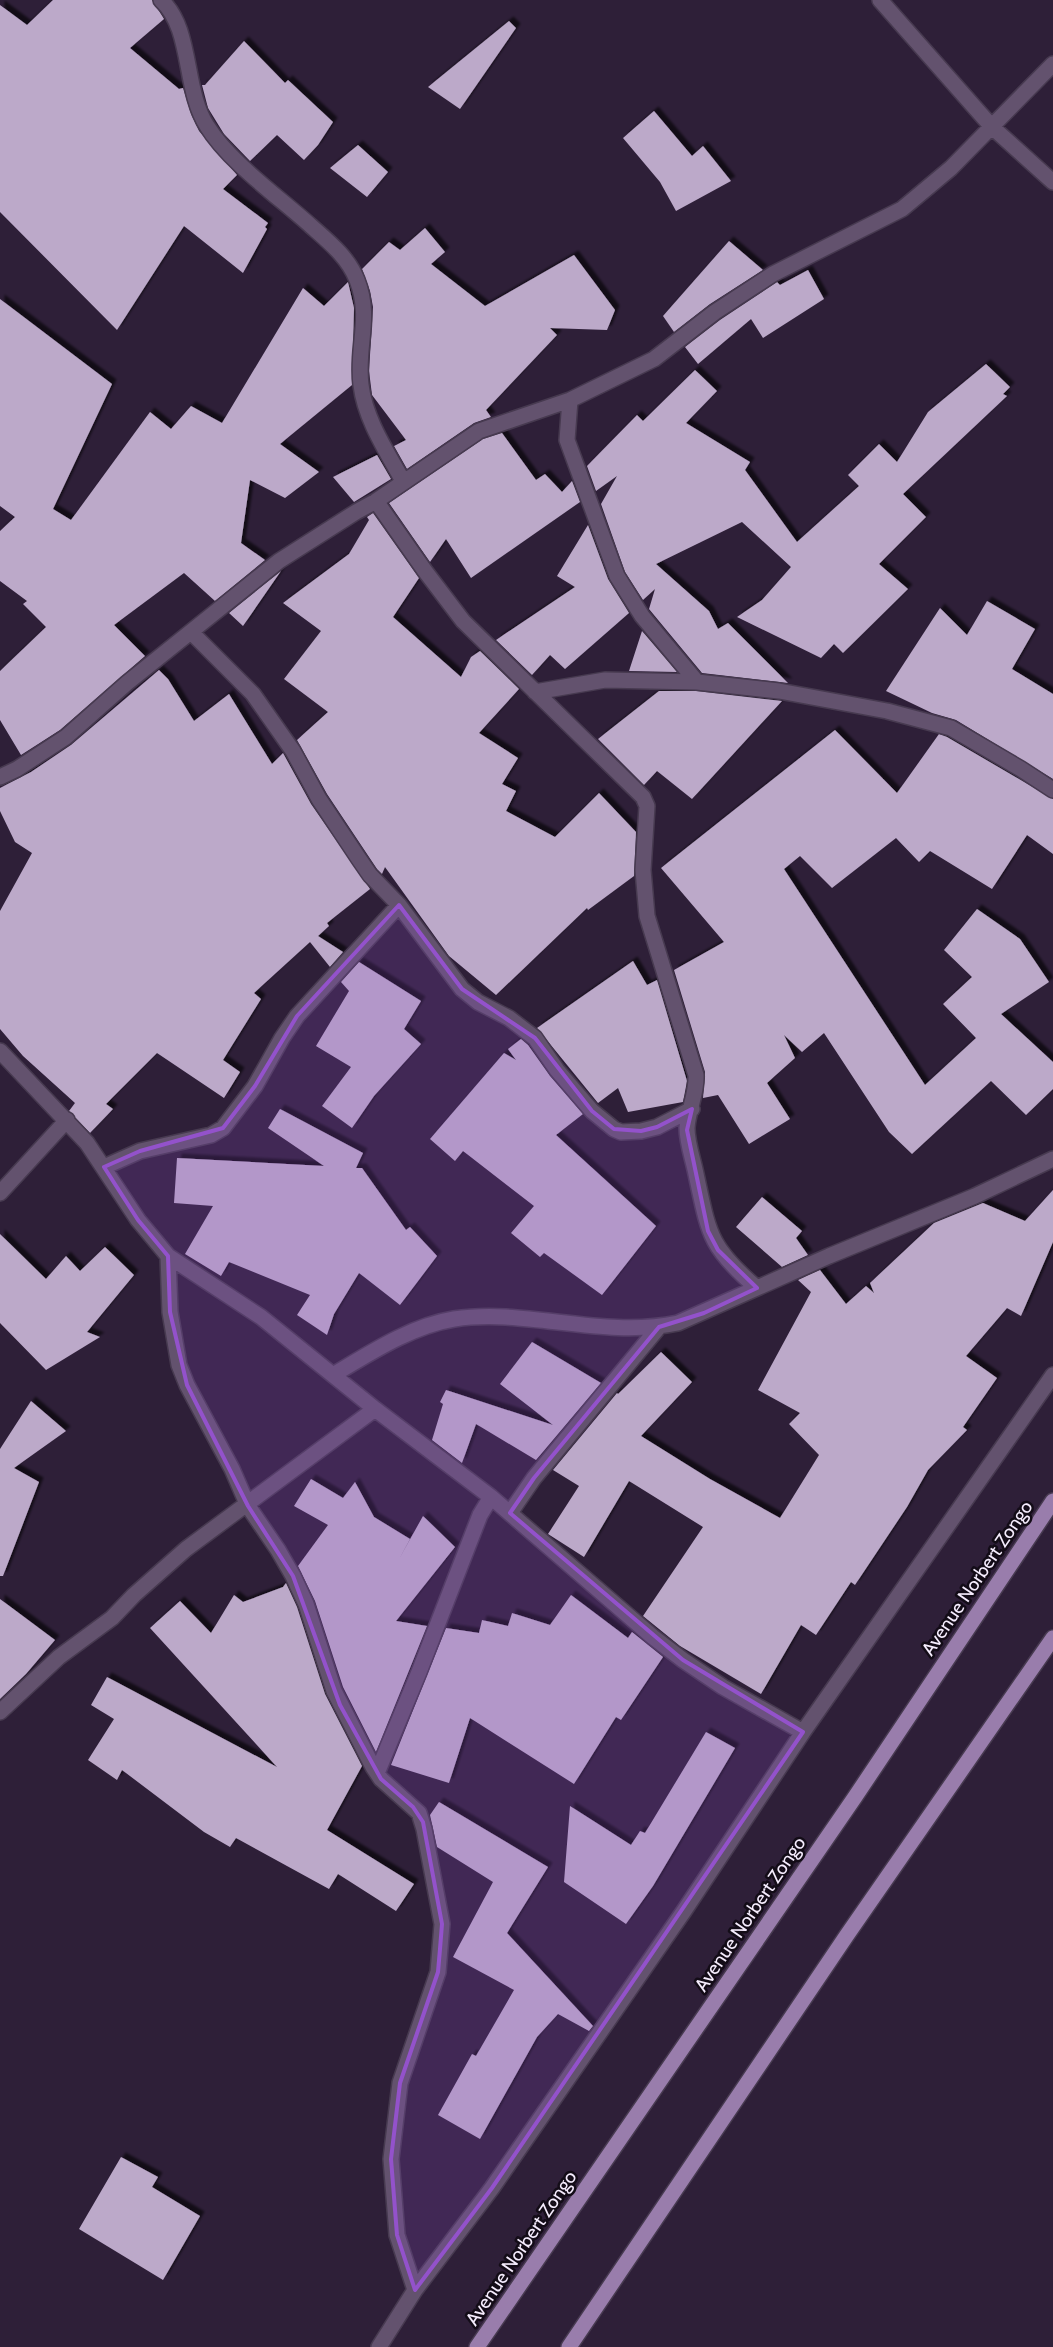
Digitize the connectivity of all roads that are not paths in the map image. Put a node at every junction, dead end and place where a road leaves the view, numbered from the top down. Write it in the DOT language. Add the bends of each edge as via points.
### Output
graph roads {
  1 [pos="161,0"];
  2 [pos="880,0"];
  3 [pos="1053,64"];
  4 [pos="992,126"];
  5 [pos="1053,182"];
  6 [pos="570,400"];
  7 [pos="404,482"];
  8 [pos="376,501"];
  9 [pos="191,632"];
  10 [pos="697,682"];
  11 [pos="535,692"];
  12 [pos="0,777"];
  13 [pos="1053,790"];
  14 [pos="399,905"];
  15 [pos="0,1051"];
  16 [pos="692,1109"];
  17 [pos="66,1120"];
  18 [pos="1053,1159"];
  19 [pos="104,1168"];
  20 [pos="0,1193"];
  21 [pos="168,1256"];
  22 [pos="758,1288"];
  23 [pos="659,1327"];
  24 [pos="333,1374"];
  25 [pos="1053,1375"];
  26 [pos="375,1409"];
  27 [pos="491,1497"];
  28 [pos="1053,1501"];
  29 [pos="248,1506"];
  30 [pos="510,1514"];
  31 [pos="1053,1638"];
  32 [pos="0,1712"];
  33 [pos="803,1732"];
  34 [pos="377,1773"];
  35 [pos="415,2290"];
  36 [pos="379,2347"];
  37 [pos="477,2347"];
  38 [pos="570,2347"];
  1 -- 7 [label="street" via="176,18 194,98 206,126 235,159 350,264 366,314 360,360 367,410"];
  2 -- 4 [label="street"];
  3 -- 4 [label="street"];
  4 -- 5 [label="street"];
  4 -- 6 [label="street" via="951,168 902,210 773,274 715,312 654,359"];
  6 -- 7 [label="street" via="479,431"];
  6 -- 10 [label="street" via="567,440 617,576 642,616"];
  7 -- 8 [label="street"];
  8 -- 9 [label="street" via="279,561"];
  8 -- 11 [label="street" via="453,608"];
  9 -- 12 [label="street" via="66,738"];
  9 -- 14 [label="street" via="253,694 293,751 319,799 370,875"];
  10 -- 11 [label="street" via="605,680"];
  10 -- 13 [label="street" via="779,691 886,711 951,728"];
  11 -- 16 [label="street" via="643,798 647,806 643,870 647,916 696,1075 697,1088"];
  14 -- 16 [label="street" via="462,989 478,1002 510,1018 535,1038 592,1111 614,1129 621,1132 657,1127"];
  14 -- 19 [label="street" via="297,1016 255,1086 222,1128 211,1135 140,1152"];
  15 -- 17 [label="street"];
  16 -- 22 [label="street" via="687,1130 708,1231 718,1250"];
  17 -- 19 [label="street"];
  17 -- 20 [label="street"];
  18 -- 22 [label="street" via="975,1196"];
  19 -- 21 [label="street" via="138,1220"];
  21 -- 24 [label="street" via="245,1305"];
  21 -- 29 [label="street" via="170,1312 179,1365"];
  22 -- 23 [label="street" via="704,1313"];
  23 -- 24 [label="street" via="612,1328 505,1318 452,1320 394,1340"];
  23 -- 30 [label="street" via="534,1478"];
  24 -- 26 [label="street"];
  25 -- 33 [label="street"];
  26 -- 27 [label="street"];
  26 -- 29 [label="street"];
  27 -- 30 [label="street"];
  27 -- 34 [label="street" via="480,1515"];
  28 -- 37 [label="main road, Avenue Norbert Zongo" via="855,1797"];
  29 -- 32 [label="street" via="186,1549 112,1618 59,1657"];
  29 -- 34 [label="street" via="294,1576 334,1691"];
  30 -- 33 [label="street" via="683,1660 723,1687"];
  31 -- 38 [label="main road" via="847,1935"];
  33 -- 35 [label="street" via="498,2180"];
  34 -- 35 [label="street" via="387,1786 413,1807 423,1822 442,1924 438,1972 400,2083 391,2159 397,2235"];
  35 -- 36 [label="street"];
}
